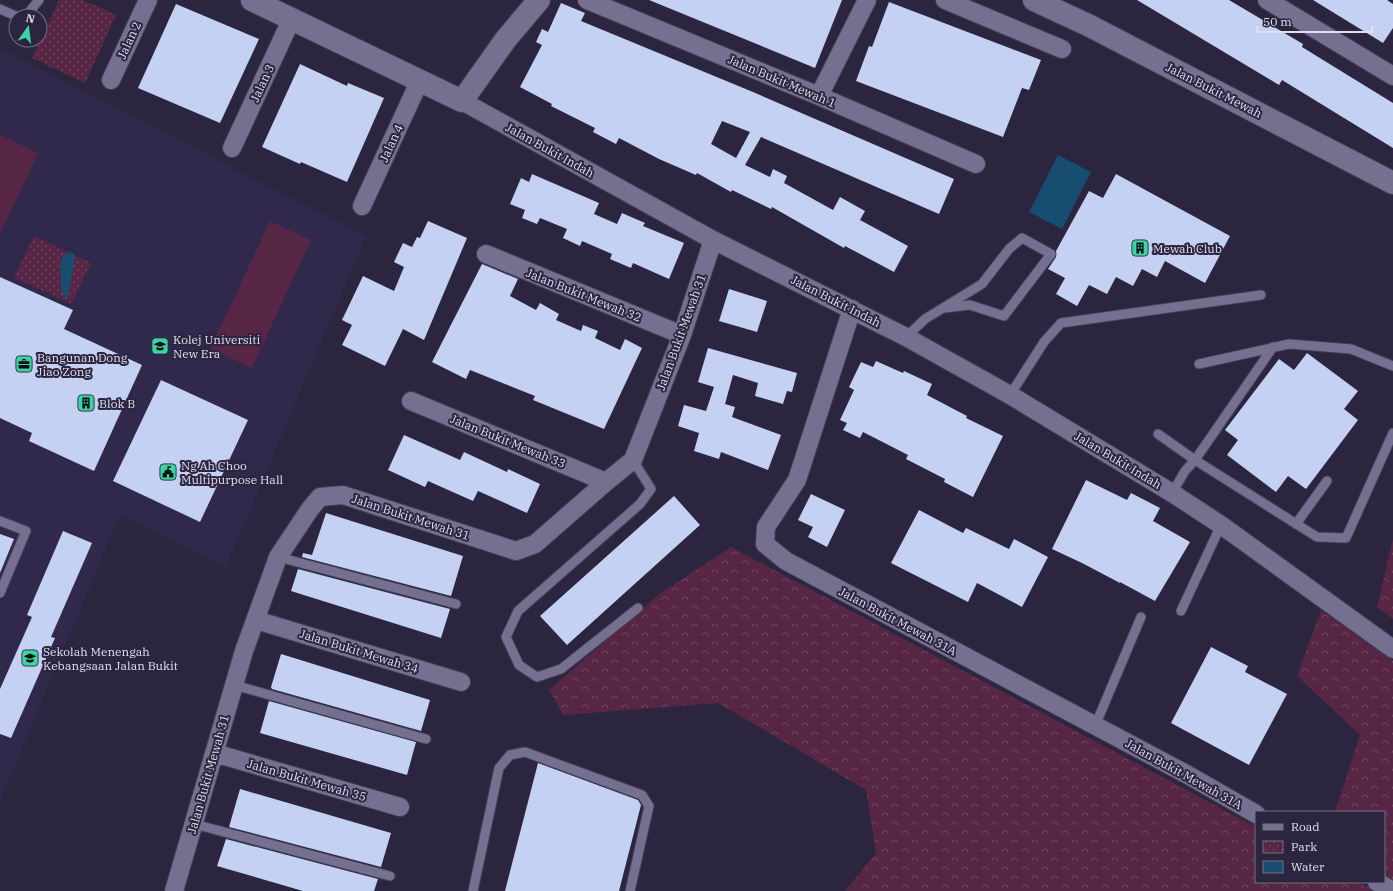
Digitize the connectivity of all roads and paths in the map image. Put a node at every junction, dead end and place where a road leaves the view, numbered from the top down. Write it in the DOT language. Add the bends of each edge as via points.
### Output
graph roads {
  1 [pos="39,0"];
  2 [pos="148,0"];
  3 [pos="252,0"];
  4 [pos="539,0"];
  5 [pos="588,0"];
  6 [pos="867,0"];
  7 [pos="945,0"];
  8 [pos="1034,0"];
  9 [pos="1267,0"];
  10 [pos="274,5"];
  11 [pos="32,8"];
  12 [pos="292,18"];
  13 [pos="1062,49"];
  14 [pos="1393,76"];
  15 [pos="111,80"];
  16 [pos="420,80"];
  17 [pos="819,96"];
  18 [pos="462,101"];
  19 [pos="232,148"];
  20 [pos="976,164"];
  21 [pos="1393,183"];
  22 [pos="362,206"];
  23 [pos="713,240"];
  24 [pos="486,254"];
  25 [pos="1261,295"];
  26 [pos="944,308"];
  27 [pos="852,309"];
  28 [pos="682,335"];
  29 [pos="906,337"];
  30 [pos="1273,348"];
  31 [pos="1199,364"];
  32 [pos="1393,366"];
  33 [pos="1010,395"];
  34 [pos="411,401"];
  35 [pos="1393,433"];
  36 [pos="1158,434"];
  37 [pos="634,460"];
  38 [pos="1195,460"];
  39 [pos="1327,481"];
  40 [pos="606,482"];
  41 [pos="1172,492"];
  42 [pos="0,521"];
  43 [pos="1296,524"];
  44 [pos="1221,525"];
  45 [pos="278,557"];
  46 [pos="0,593"];
  47 [pos="456,604"];
  48 [pos="638,608"];
  49 [pos="1181,612"];
  50 [pos="1141,617"];
  51 [pos="256,620"];
  52 [pos="1393,649"];
  53 [pos="461,682"];
  54 [pos="234,686"];
  55 [pos="1095,726"];
  56 [pos="426,739"];
  57 [pos="214,753"];
  58 [pos="400,807"];
  59 [pos="1255,813"];
  60 [pos="194,824"];
  61 [pos="390,876"];
  62 [pos="1379,883"];
  63 [pos="175,891"];
  64 [pos="473,891"];
  65 [pos="630,891"];
  66 [pos="1393,891"];
  1 -- 11 [label="lane"];
  2 -- 15 [label="street, Jalan 2"];
  3 -- 10 [label="street, Jalan Bukit Indah"];
  4 -- 18 [label="street" via="506,39"];
  5 -- 17 [label="street, Jalan Bukit Mewah 1"];
  6 -- 17 [label="street"];
  7 -- 13 [label="street"];
  8 -- 21 [label="street, Jalan Bukit Mewah" via="1088,25"];
  9 -- 14 [label="street"];
  10 -- 12 [label="street, Jalan Bukit Indah"];
  12 -- 16 [label="street, Jalan Bukit Indah"];
  12 -- 19 [label="street, Jalan 3"];
  16 -- 18 [label="street, Jalan Bukit Indah"];
  16 -- 22 [label="street, Jalan 4"];
  17 -- 20 [label="street, Jalan Bukit Mewah 1"];
  18 -- 23 [label="street, Jalan Bukit Indah"];
  23 -- 27 [label="street, Jalan Bukit Indah"];
  23 -- 28 [label="street, Jalan Bukit Mewah 31"];
  24 -- 28 [label="street, Jalan Bukit Mewah 32"];
  25 -- 33 [label="lane" via="1061,323 1044,342"];
  26 -- 26 [label="lane" via="970,305 1004,316 1051,254 1022,238 982,284"];
  26 -- 29 [label="lane" via="925,319"];
  27 -- 29 [label="street, Jalan Bukit Indah"];
  27 -- 55 [label="street, Jalan Bukit Mewah 31A" via="797,480 766,527 765,544 786,561"];
  28 -- 37 [label="street, Jalan Bukit Mewah 31"];
  29 -- 33 [label="street, Jalan Bukit Indah"];
  30 -- 31 [label="lane"];
  30 -- 32 [label="lane" via="1290,344 1351,349"];
  30 -- 38 [label="lane"];
  33 -- 41 [label="street, Jalan Bukit Indah"];
  34 -- 40 [label="street, Jalan Bukit Mewah 33"];
  35 -- 43 [label="lane" via="1346,538 1317,537"];
  36 -- 38 [label="lane"];
  37 -- 40 [label="street, Jalan Bukit Mewah 31"];
  37 -- 48 [label="lane" via="651,489 640,504 518,611 506,637 519,664 537,677 561,669"];
  38 -- 41 [label="lane" via="1184,471"];
  38 -- 43 [label="lane"];
  39 -- 43 [label="lane"];
  40 -- 45 [label="street, Jalan Bukit Mewah 31" via="535,544 516,551 343,495 320,497"];
  41 -- 44 [label="street, Jalan Bukit Indah"];
  42 -- 46 [label="lane" via="26,531"];
  44 -- 49 [label="lane"];
  44 -- 52 [label="street, Jalan Bukit Indah"];
  45 -- 47 [label="lane"];
  45 -- 51 [label="street, Jalan Bukit Mewah 31"];
  50 -- 55 [label="lane"];
  51 -- 53 [label="street, Jalan Bukit Mewah 34"];
  51 -- 54 [label="street, Jalan Bukit Mewah 31"];
  54 -- 56 [label="lane"];
  54 -- 57 [label="street, Jalan Bukit Mewah 31"];
  55 -- 59 [label="street, Jalan Bukit Mewah 31A"];
  57 -- 58 [label="street, Jalan Bukit Mewah 35"];
  57 -- 60 [label="street, Jalan Bukit Mewah 31"];
  60 -- 61 [label="lane"];
  60 -- 63 [label="street, Jalan Bukit Mewah 31"];
  62 -- 66 [label="street"];
  64 -- 65 [label="lane" via="499,768 510,755 525,752 642,795 649,806"];
}
